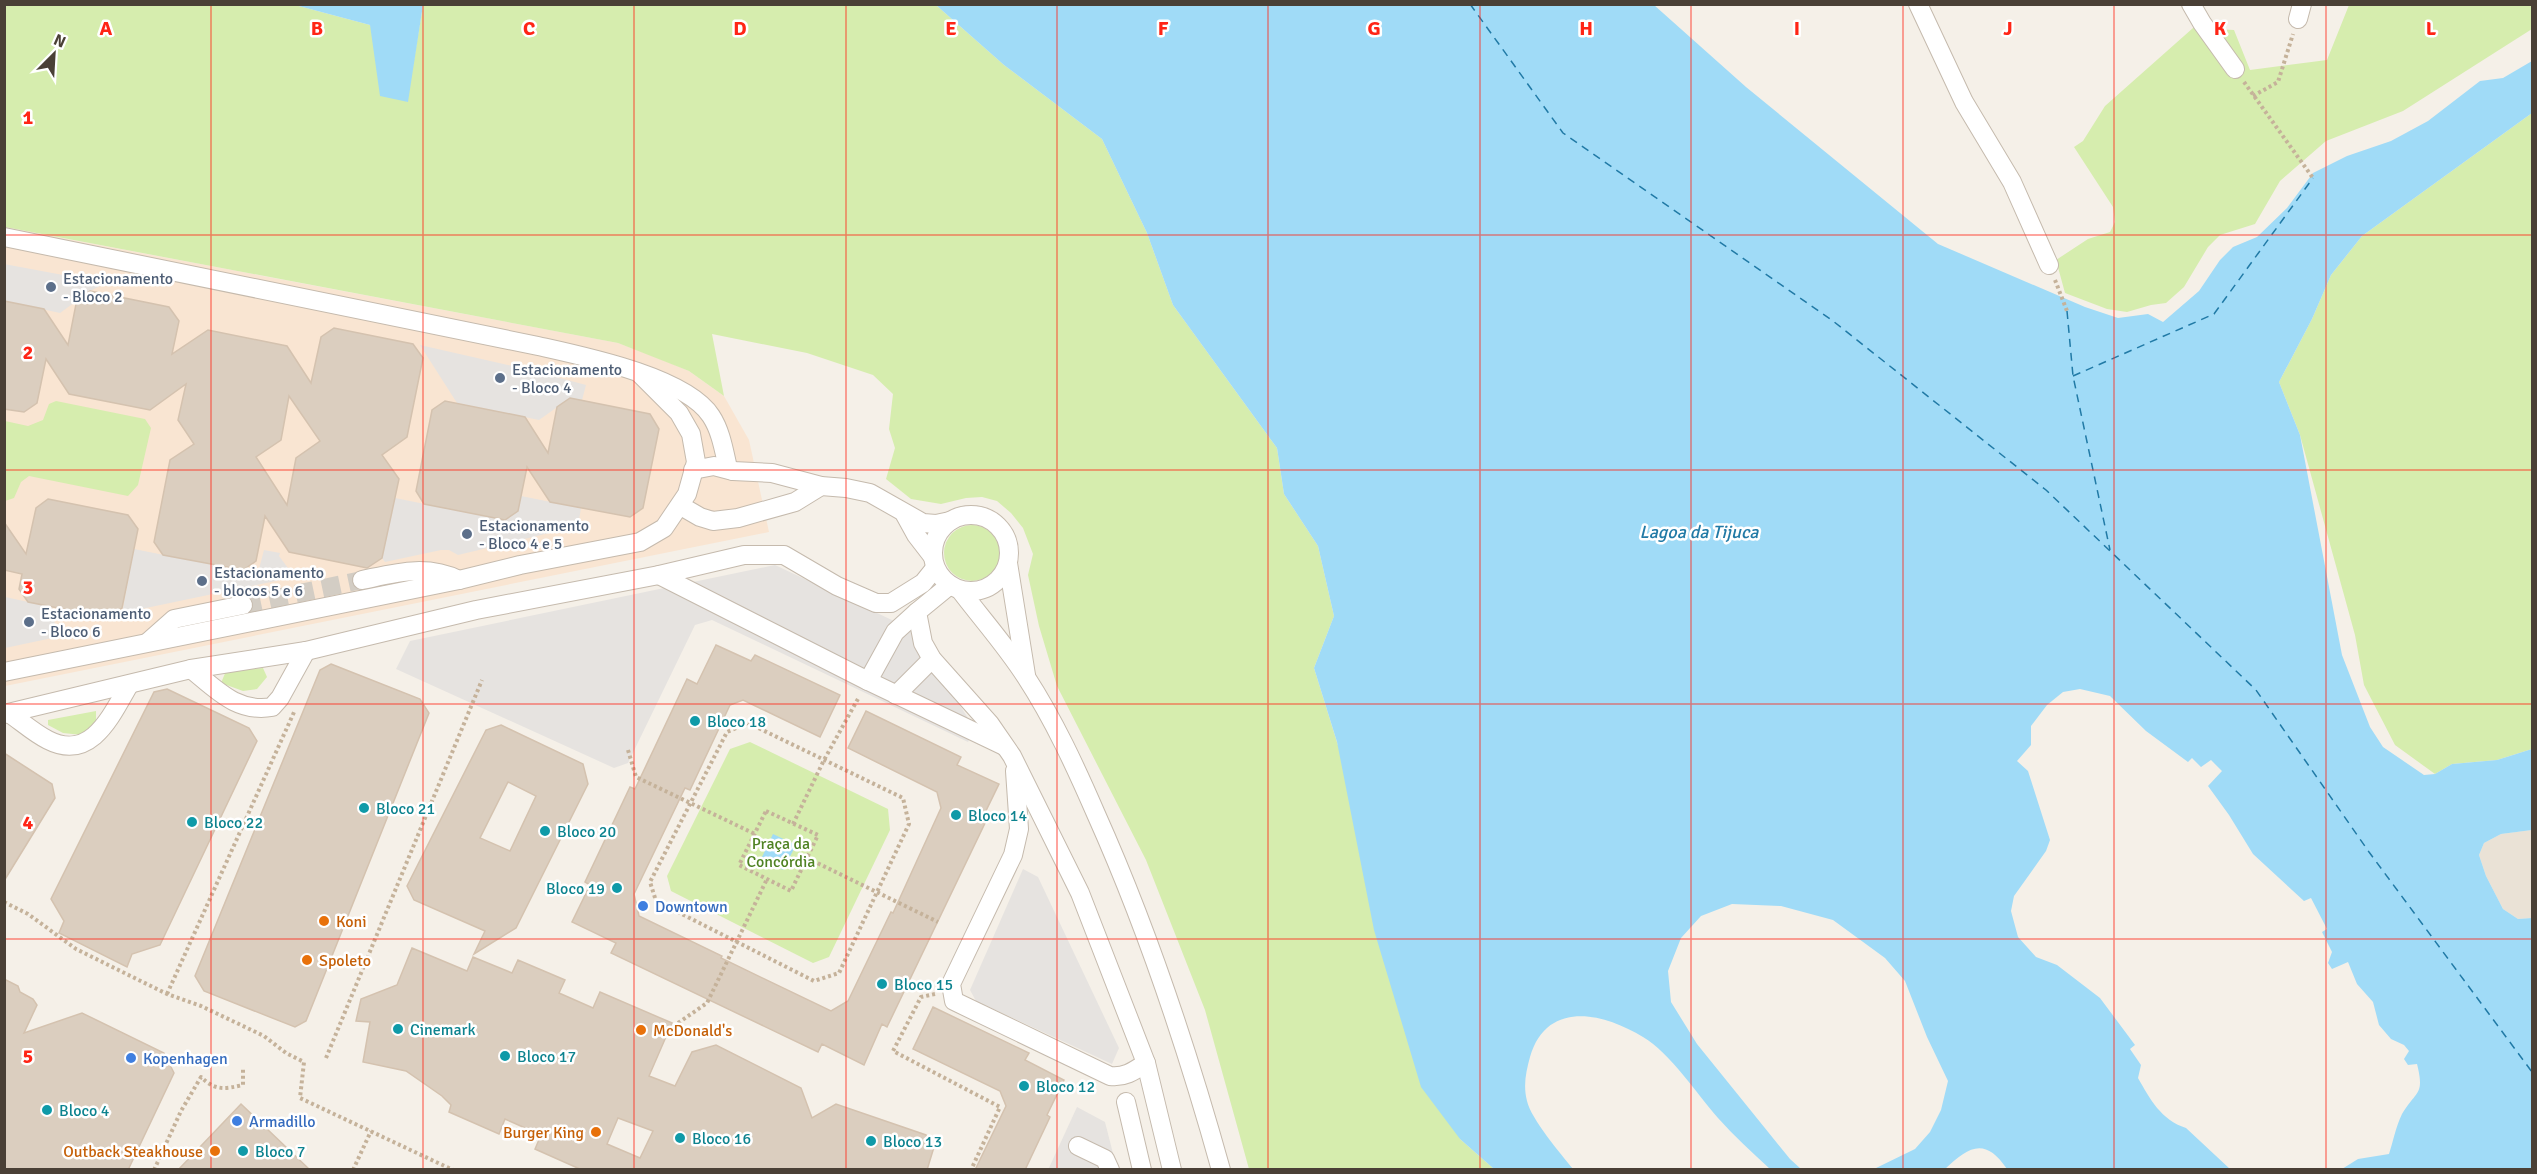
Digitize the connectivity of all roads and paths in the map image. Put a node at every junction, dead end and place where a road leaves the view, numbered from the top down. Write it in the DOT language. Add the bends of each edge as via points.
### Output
graph roads {
  1 [pos="1918,4"];
  2 [pos="2191,4"];
  3 [pos="2300,12"];
  4 [pos="2235,69"];
  5 [pos="2253,96"];
  6 [pos="2313,178"];
  7 [pos="4,237"];
  8 [pos="2049,265"];
  9 [pos="2067,311"];
  10 [pos="640,374"];
  11 [pos="693,470"];
  12 [pos="733,471"];
  13 [pos="821,486"];
  14 [pos="681,506"];
  15 [pos="905,515"];
  16 [pos="950,521"];
  17 [pos="934,562"];
  18 [pos="1008,563"];
  19 [pos="659,575"];
  20 [pos="362,580"];
  21 [pos="459,580"];
  22 [pos="955,588"];
  23 [pos="243,606"];
  24 [pos="917,612"];
  25 [pos="148,642"];
  26 [pos="306,651"];
  27 [pos="932,659"];
  28 [pos="191,669"];
  29 [pos="4,672"];
  30 [pos="1026,677"];
  31 [pos="482,680"];
  32 [pos="868,681"];
  33 [pos="129,686"];
  34 [pos="896,695"];
  35 [pos="296,708"];
  36 [pos="7,714"];
  37 [pos="628,750"];
  38 [pos="1010,755"];
  39 [pos="824,760"];
  40 [pos="690,803"];
  41 [pos="793,824"];
  42 [pos="755,834"];
  43 [pos="807,858"];
  44 [pos="767,879"];
  45 [pos="877,892"];
  46 [pos="4,902"];
  47 [pos="938,922"];
  48 [pos="738,942"];
  49 [pos="166,994"];
  50 [pos="951,994"];
  51 [pos="678,1023"];
  52 [pos="326,1058"];
  53 [pos="1146,1063"];
  54 [pos="243,1067"];
  55 [pos="1126,1102"];
  56 [pos="372,1131"];
  57 [pos="1078,1146"];
  58 [pos="154,1170"];
  59 [pos="353,1170"];
  60 [pos="453,1170"];
  61 [pos="971,1170"];
  62 [pos="1110,1170"];
  63 [pos="1142,1170"];
  64 [pos="1172,1170"];
  65 [pos="1221,1170"];
  1 -- 8 [label="street" via="1964,102 2012,182"];
  2 -- 4 [label="street"];
  3 -- 5 [label="path" via="2278,82"];
  4 -- 5 [label="path"];
  5 -- 6 [label="path"];
  7 -- 10 [label="street" via="538,346"];
  8 -- 9 [label="path"];
  10 -- 11 [label="street" via="679,412 691,434 696,462"];
  10 -- 12 [label="street" via="702,404 712,416 728,468"];
  11 -- 12 [label="street" via="714,466"];
  11 -- 14 [label="street"];
  12 -- 13 [label="street" via="772,473"];
  13 -- 14 [label="street" via="795,502 738,518 713,521"];
  13 -- 15 [label="street" via="870,493"];
  14 -- 21 [label="street" via="663,528 640,542"];
  15 -- 16 [label="street" via="923,523"];
  15 -- 17 [label="street"];
  16 -- 17 [label="street" via="936,536"];
  16 -- 18 [label="street" via="975,515 999,526 1006,537"];
  17 -- 19 [label="street" via="923,583 891,603 876,603 837,586 784,555 744,555"];
  17 -- 22 [label="street"];
  18 -- 22 [label="street" via="990,586 973,592"];
  18 -- 30 [label="street"];
  19 -- 26 [label="street" via="476,610"];
  19 -- 32 [label="street"];
  20 -- 21 [label="street" via="411,570 433,570"];
  21 -- 25 [label="street"];
  22 -- 24 [label="street"];
  22 -- 30 [label="street"];
  23 -- 25 [label="street" via="174,619"];
  24 -- 27 [label="street" via="923,643"];
  24 -- 32 [label="street" via="895,632"];
  25 -- 29 [label="street"];
  26 -- 28 [label="street"];
  26 -- 28 [label="street" via="280,698 272,707 256,710 239,705"];
  27 -- 34 [label="street"];
  27 -- 38 [label="street" via="990,724"];
  28 -- 33 [label="street"];
  30 -- 65 [label="street" via="1078,774 1124,876 1165,985"];
  31 -- 52 [label="path"];
  32 -- 34 [label="street"];
  32 -- 39 [label="path"];
  33 -- 36 [label="street"];
  33 -- 36 [label="street" via="107,724 87,742 71,747 49,740"];
  34 -- 38 [label="street"];
  35 -- 49 [label="path"];
  37 -- 40 [label="path" via="636,777"];
  38 -- 50 [label="street" via="1019,829 1013,855 951,984"];
  38 -- 53 [label="street" via="1080,893"];
  39 -- 40 [label="path" via="748,723 727,732"];
  39 -- 41 [label="path"];
  39 -- 45 [label="path" via="903,798 909,824"];
  40 -- 42 [label="path"];
  40 -- 48 [label="path" via="650,882 656,901"];
  41 -- 42 [label="path" via="766,811"];
  41 -- 43 [label="path" via="818,835"];
  42 -- 44 [label="path" via="740,865"];
  43 -- 44 [label="path" via="791,891"];
  43 -- 45 [label="path"];
  44 -- 48 [label="path"];
  45 -- 47 [label="path"];
  45 -- 48 [label="path" via="838,973 814,981"];
  46 -- 49 [label="path" via="28,914 76,949"];
  48 -- 51 [label="path" via="707,1003"];
  49 -- 56 [label="path" via="264,1036 304,1062 300,1098"];
  50 -- 53 [label="street" via="954,1001 973,1012 1110,1076 1128,1074"];
  50 -- 61 [label="path" via="921,997 892,1051 1000,1107"];
  53 -- 64 [label="street"];
  54 -- 58 [label="path" via="243,1085 222,1090 201,1077"];
  55 -- 63 [label="street"];
  56 -- 59 [label="path"];
  56 -- 60 [label="path"];
  57 -- 62 [label="street" via="1105,1159"];
}
